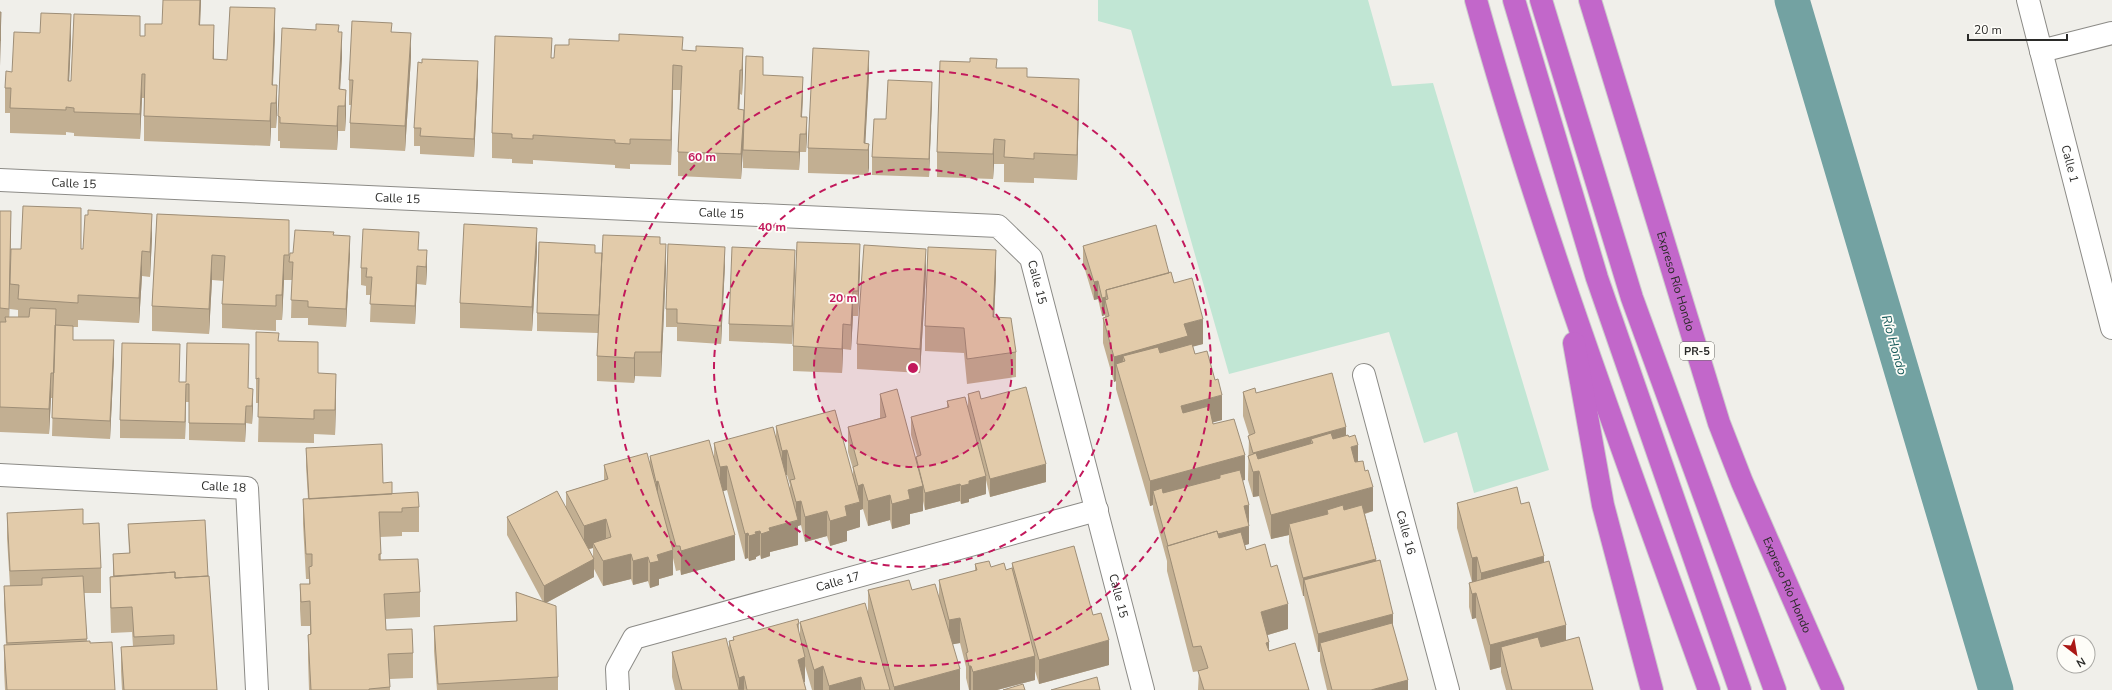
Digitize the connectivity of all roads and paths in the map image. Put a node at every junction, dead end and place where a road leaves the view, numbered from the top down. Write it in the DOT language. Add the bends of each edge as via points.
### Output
graph roads {
  1 [pos="1476,0"];
  2 [pos="1514,0"];
  3 [pos="1541,0"];
  4 [pos="1590,0"];
  5 [pos="2028,0"];
  6 [pos="2112,33"];
  7 [pos="2041,51"];
  8 [pos="0,180"];
  9 [pos="1562,279"];
  10 [pos="2112,328"];
  11 [pos="1364,375"];
  12 [pos="0,475"];
  13 [pos="1097,510"];
  14 [pos="257,690"];
  15 [pos="618,690"];
  16 [pos="1143,690"];
  17 [pos="1448,690"];
  18 [pos="1652,690"];
  19 [pos="1709,690"];
  20 [pos="1740,690"];
  21 [pos="1775,690"];
  22 [pos="1834,690"];
  1 -- 9 [label="highway" via="1495,69"];
  2 -- 20 [label="highway" via="1597,278"];
  3 -- 21 [label="highway" via="1632,298"];
  4 -- 22 [label="highway, Expreso Río Hondo / PR-5" via="1719,423 1742,482"];
  5 -- 7 [label="street, Calle 1"];
  6 -- 7 [label="street"];
  7 -- 10 [label="street, Calle 1"];
  8 -- 13 [label="street, Calle 15" via="998,226 1031,258"];
  9 -- 18 [label="highway" via="1603,505"];
  9 -- 19 [label="highway"];
  11 -- 17 [label="street, Calle 16"];
  12 -- 14 [label="street, Calle 18" via="247,488"];
  13 -- 15 [label="street, Calle 17" via="634,638 617,669"];
  13 -- 16 [label="street, Calle 15"];
}
